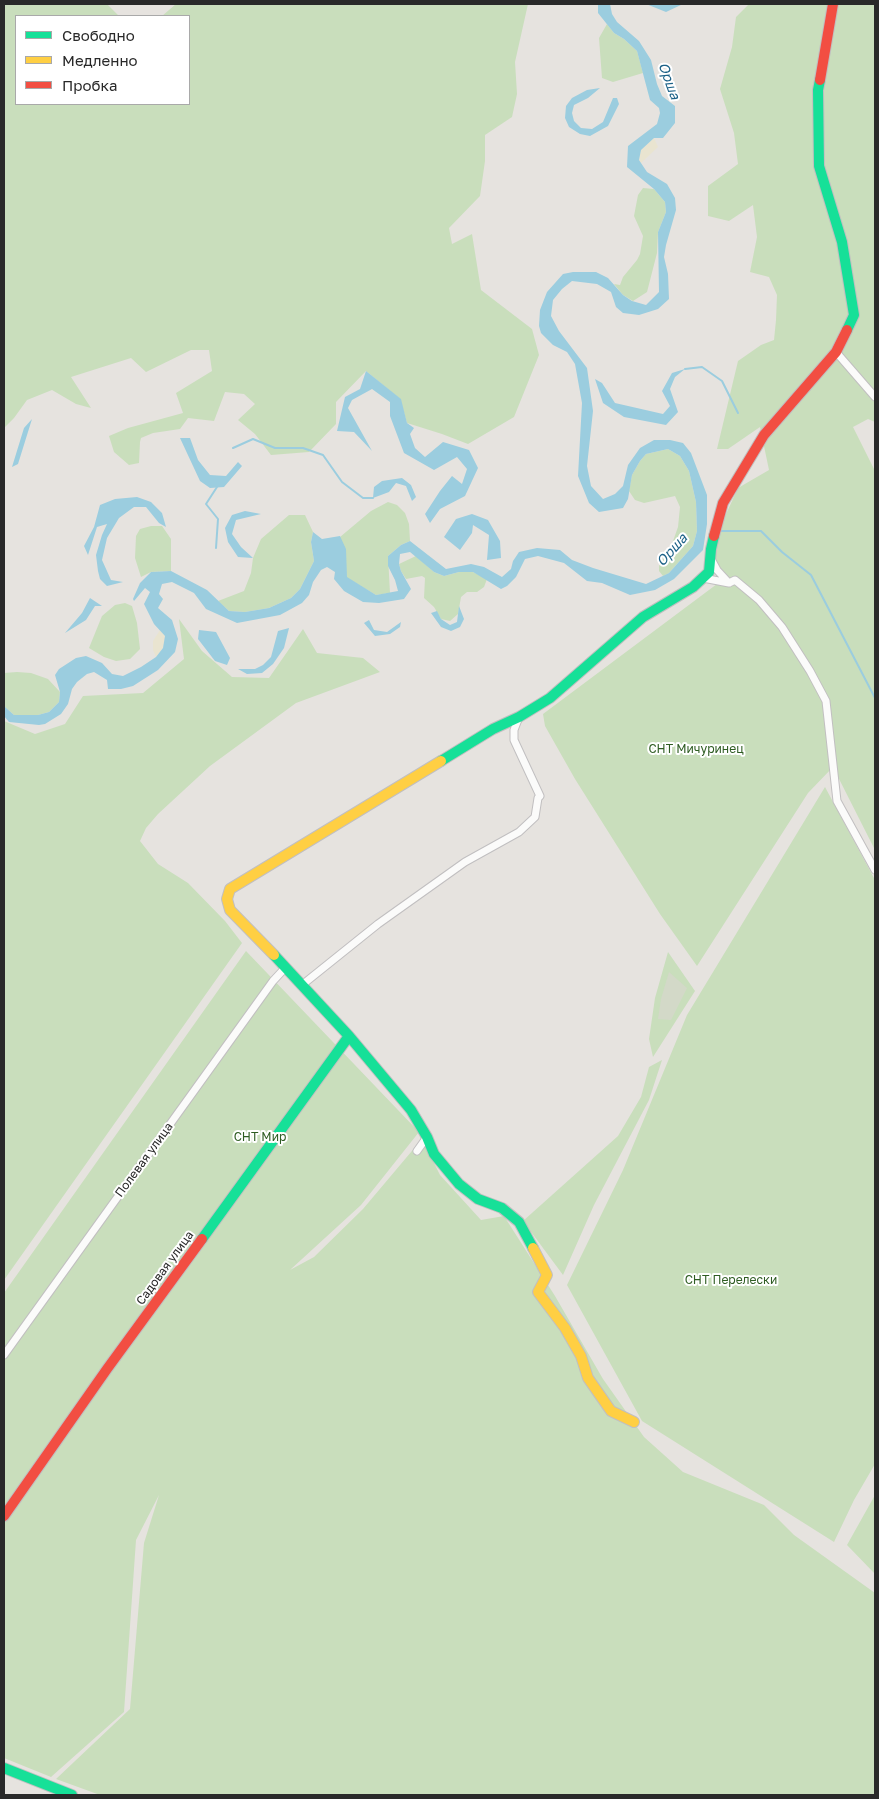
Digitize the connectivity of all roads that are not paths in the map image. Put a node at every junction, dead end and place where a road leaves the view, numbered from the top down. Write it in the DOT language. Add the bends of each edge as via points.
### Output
graph roads {
  1 [pos="833,4"];
  2 [pos="836,352"];
  3 [pos="875,397"];
  4 [pos="711,560"];
  5 [pos="703,578"];
  6 [pos="729,583"];
  7 [pos="519,718"];
  8 [pos="875,870"];
  9 [pos="286,967"];
  10 [pos="302,984"];
  11 [pos="349,1036"];
  12 [pos="427,1137"];
  13 [pos="417,1151"];
  14 [pos="4,1355"];
  15 [pos="634,1422"];
  16 [pos="4,1516"];
  17 [pos="4,1768"];
  18 [pos="72,1795"];
  1 -- 2 [label="street" via="818,90 819,166 842,242 854,315"];
  2 -- 3 [label="street"];
  2 -- 4 [label="street" via="764,435 738,476 723,503"];
  4 -- 5 [label="street" via="709,572"];
  4 -- 6 [label="street"];
  5 -- 6 [label="street"];
  5 -- 7 [label="street" via="643,618 550,698"];
  6 -- 8 [label="street" via="736,580 782,627 826,701 837,801"];
  7 -- 9 [label="street" via="493,729 230,889 227,899 230,910"];
  7 -- 10 [label="street" via="514,740 540,796 535,817 519,832 465,862 378,924"];
  9 -- 10 [label="street"];
  9 -- 14 [label="street, Полевая улица"];
  10 -- 11 [label="street"];
  11 -- 12 [label="street" via="410,1110"];
  11 -- 16 [label="street, Садовая улица" via="106,1369"];
  12 -- 13 [label="street"];
  12 -- 15 [label="street" via="434,1154 460,1184 478,1199 502,1208 519,1222 547,1274 538,1292 565,1328 598,1394 611,1411"];
  17 -- 18 [label="street"];
}
